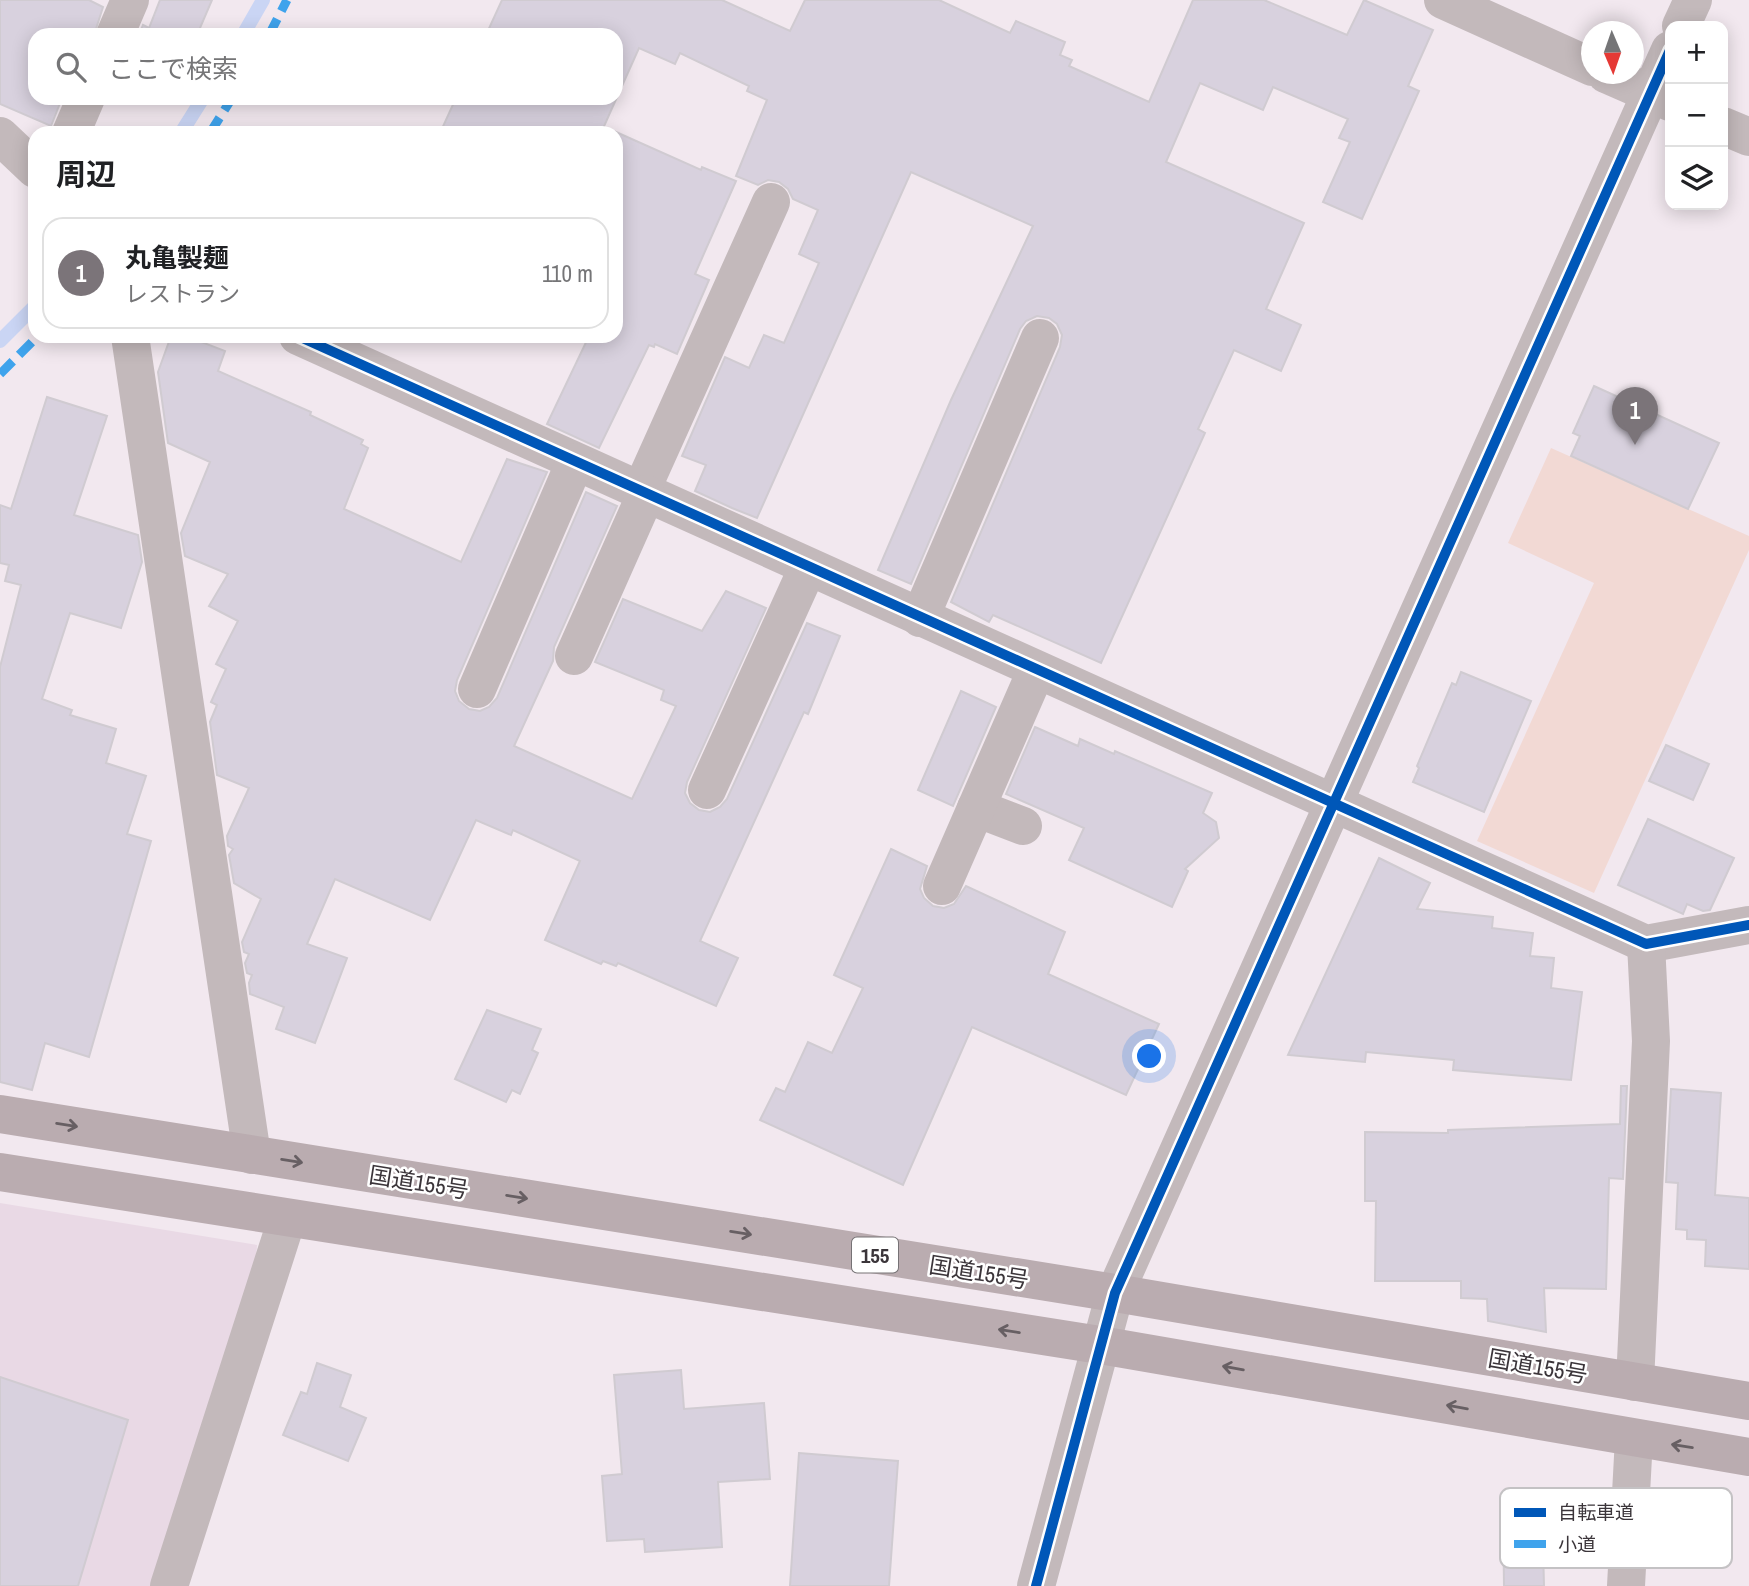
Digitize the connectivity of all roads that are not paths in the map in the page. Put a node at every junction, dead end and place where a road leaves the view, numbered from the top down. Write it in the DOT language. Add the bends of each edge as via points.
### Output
graph roads {
  1 [pos="130,0"];
  2 [pos="1443,0"];
  3 [pos="1693,0"];
  4 [pos="1683,21"];
  5 [pos="118,28"];
  6 [pos="1581,62"];
  7 [pos="1665,77"];
  8 [pos="1629,84"];
  9 [pos="1661,98"];
  10 [pos="83,105"];
  11 [pos="74,126"];
  12 [pos="1728,128"];
  13 [pos="0,136"];
  14 [pos="1749,137"];
  15 [pos="28,162"];
  16 [pos="771,202"];
  17 [pos="1040,338"];
  18 [pos="131,343"];
  19 [pos="313,343"];
  20 [pos="575,462"];
  21 [pos="644,493"];
  22 [pos="808,567"];
  23 [pos="920,618"];
  24 [pos="574,656"];
  25 [pos="1036,671"];
  26 [pos="477,689"];
  27 [pos="707,790"];
  28 [pos="1334,806"];
  29 [pos="976,808"];
  30 [pos="1023,826"];
  31 [pos="942,886"];
  32 [pos="1749,925"];
  33 [pos="1646,944"];
  34 [pos="0,1114"];
  35 [pos="252,1155"];
  36 [pos="0,1172"];
  37 [pos="287,1219"];
  38 [pos="1115,1293"];
  39 [pos="1100,1345"];
  40 [pos="1635,1382"];
  41 [pos="1749,1402"];
  42 [pos="1634,1438"];
  43 [pos="1749,1457"];
  44 [pos="1631,1488"];
  45 [pos="1627,1568"];
  46 [pos="169,1586"];
  47 [pos="1036,1586"];
  48 [pos="1626,1586"];
  1 -- 5 [label="street"];
  2 -- 6 [label="street"];
  3 -- 4 [label="street"];
  7 -- 9 [label="street"];
  8 -- 9 [label="street"];
  9 -- 28 [label="street"];
  10 -- 11 [label="street"];
  12 -- 14 [label="street"];
  13 -- 15 [label="street"];
  16 -- 21 [label="street"];
  17 -- 23 [label="street"];
  18 -- 35 [label="street"];
  19 -- 20 [label="street"];
  20 -- 21 [label="street"];
  20 -- 26 [label="street"];
  21 -- 22 [label="street"];
  21 -- 24 [label="street"];
  22 -- 23 [label="street"];
  22 -- 27 [label="street"];
  23 -- 25 [label="street"];
  25 -- 28 [label="street"];
  25 -- 29 [label="street"];
  28 -- 33 [label="street"];
  28 -- 38 [label="street"];
  29 -- 30 [label="street"];
  29 -- 31 [label="street"];
  32 -- 33 [label="street"];
  33 -- 40 [label="street" via="1651,1041"];
  34 -- 35 [label="highway, 国道155号 / 155, one-way"];
  35 -- 38 [label="highway, 国道155号 / 155, one-way"];
  36 -- 37 [label="highway, 155"];
  39 -- 37 [label="highway, 155, one-way"];
  37 -- 46 [label="street"];
  38 -- 39 [label="street"];
  38 -- 40 [label="highway, 国道155号 / 155"];
  42 -- 39 [label="highway, 155, one-way"];
  39 -- 47 [label="street"];
  40 -- 41 [label="highway, 国道155号 / 155"];
  43 -- 42 [label="highway, 155, one-way"];
  42 -- 44 [label="street"];
  45 -- 48 [label="street"];
}
